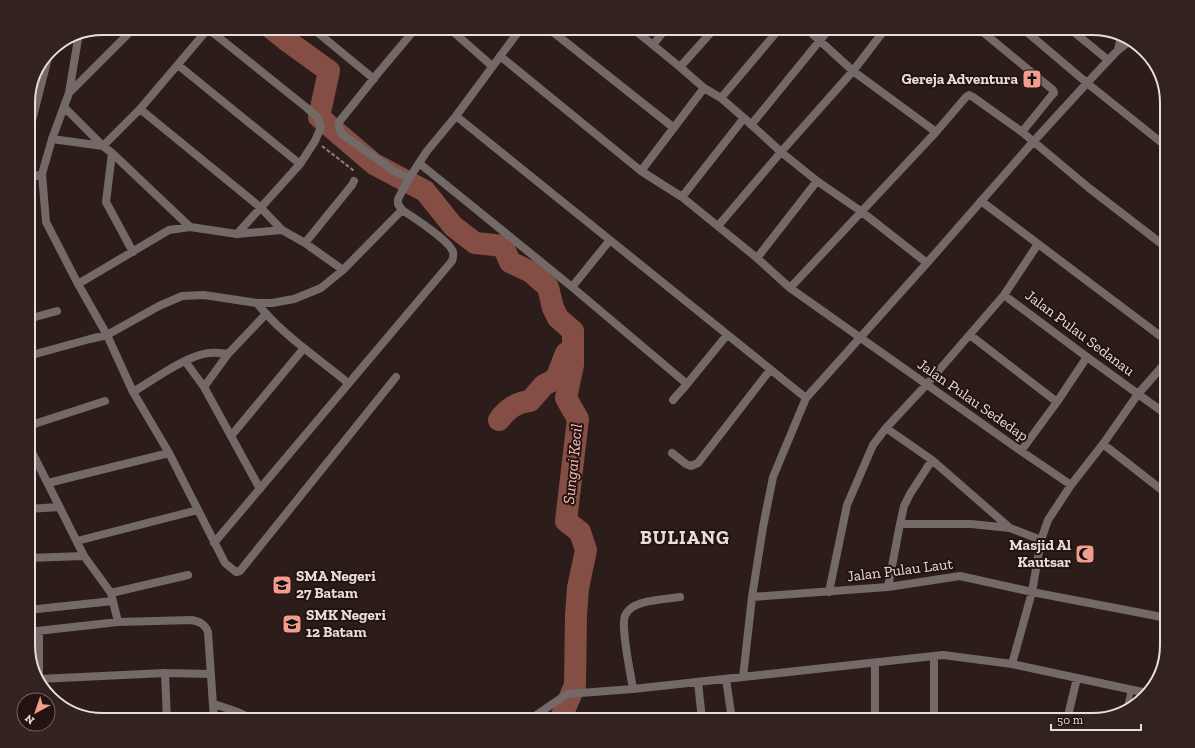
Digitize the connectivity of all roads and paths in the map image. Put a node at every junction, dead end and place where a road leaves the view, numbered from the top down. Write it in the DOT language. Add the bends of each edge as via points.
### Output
graph roads {
  1 [pos="127,35"];
  2 [pos="202,35"];
  3 [pos="216,35"];
  4 [pos="321,35"];
  5 [pos="410,35"];
  6 [pos="457,35"];
  7 [pos="516,35"];
  8 [pos="557,35"];
  9 [pos="641,35"];
  10 [pos="661,35"];
  11 [pos="708,35"];
  12 [pos="774,35"];
  13 [pos="814,35"];
  14 [pos="824,35"];
  15 [pos="881,35"];
  16 [pos="986,35"];
  17 [pos="1030,35"];
  18 [pos="1078,35"];
  19 [pos="78,40"];
  20 [pos="820,40"];
  21 [pos="1120,41"];
  22 [pos="1126,44"];
  23 [pos="653,45"];
  24 [pos="1118,50"];
  25 [pos="500,56"];
  26 [pos="1108,60"];
  27 [pos="178,65"];
  28 [pos="492,66"];
  29 [pos="46,67"];
  30 [pos="680,67"];
  31 [pos="853,71"];
  32 [pos="374,79"];
  33 [pos="1087,83"];
  34 [pos="704,88"];
  35 [pos="69,93"];
  36 [pos="721,98"];
  37 [pos="64,107"];
  38 [pos="35,109"];
  39 [pos="140,109"];
  40 [pos="456,116"];
  41 [pos="744,118"];
  42 [pos="751,125"];
  43 [pos="674,128"];
  44 [pos="936,132"];
  45 [pos="1022,132"];
  46 [pos="52,140"];
  47 [pos="315,141"];
  48 [pos="1033,142"];
  49 [pos="1160,142"];
  50 [pos="103,146"];
  51 [pos="781,152"];
  52 [pos="112,153"];
  53 [pos="419,163"];
  54 [pos="300,164"];
  55 [pos="640,171"];
  56 [pos="42,174"];
  57 [pos="35,176"];
  58 [pos="408,179"];
  59 [pos="354,181"];
  60 [pos="817,181"];
  61 [pos="682,197"];
  62 [pos="982,201"];
  63 [pos="260,207"];
  64 [pos="402,210"];
  65 [pos="862,212"];
  66 [pos="718,226"];
  67 [pos="190,227"];
  68 [pos="282,230"];
  69 [pos="237,234"];
  70 [pos="610,240"];
  71 [pos="305,243"];
  72 [pos="1160,243"];
  73 [pos="1038,244"];
  74 [pos="133,252"];
  75 [pos="757,258"];
  76 [pos="927,264"];
  77 [pos="343,270"];
  78 [pos="78,284"];
  79 [pos="572,287"];
  80 [pos="790,288"];
  81 [pos="1004,295"];
  82 [pos="257,303"];
  83 [pos="57,310"];
  84 [pos="266,314"];
  85 [pos="35,317"];
  86 [pos="1160,334"];
  87 [pos="107,335"];
  88 [pos="727,335"];
  89 [pos="970,335"];
  90 [pos="860,338"];
  91 [pos="304,348"];
  92 [pos="35,354"];
  93 [pos="228,354"];
  94 [pos="1087,357"];
  95 [pos="185,361"];
  96 [pos="1160,369"];
  97 [pos="770,370"];
  98 [pos="396,377"];
  99 [pos="348,383"];
  100 [pos="687,384"];
  101 [pos="927,384"];
  102 [pos="204,386"];
  103 [pos="133,392"];
  104 [pos="1138,394"];
  105 [pos="806,398"];
  106 [pos="673,400"];
  107 [pos="105,401"];
  108 [pos="1058,402"];
  109 [pos="1160,410"];
  110 [pos="35,424"];
  111 [pos="886,428"];
  112 [pos="231,436"];
  113 [pos="1103,444"];
  114 [pos="1021,451"];
  115 [pos="169,453"];
  116 [pos="672,453"];
  117 [pos="35,459"];
  118 [pos="932,460"];
  119 [pos="48,483"];
  120 [pos="1071,485"];
  121 [pos="260,489"];
  122 [pos="1160,489"];
  123 [pos="59,507"];
  124 [pos="35,509"];
  125 [pos="198,510"];
  126 [pos="900,524"];
  127 [pos="1010,528"];
  128 [pos="1041,540"];
  129 [pos="77,541"];
  130 [pos="214,542"];
  131 [pos="84,556"];
  132 [pos="35,558"];
  133 [pos="188,575"];
  134 [pos="888,586"];
  135 [pos="829,592"];
  136 [pos="1032,592"];
  137 [pos="680,597"];
  138 [pos="752,597"];
  139 [pos="113,600"];
  140 [pos="35,609"];
  141 [pos="1160,617"];
  142 [pos="117,621"];
  143 [pos="35,631"];
  144 [pos="39,631"];
  145 [pos="934,656"];
  146 [pos="875,662"];
  147 [pos="1012,664"];
  148 [pos="39,668"];
  149 [pos="165,673"];
  150 [pos="211,674"];
  151 [pos="743,677"];
  152 [pos="1077,678"];
  153 [pos="726,679"];
  154 [pos="45,681"];
  155 [pos="698,682"];
  156 [pos="633,689"];
  157 [pos="1131,690"];
  158 [pos="1141,692"];
  159 [pos="1128,703"];
  160 [pos="214,704"];
  161 [pos="167,713"];
  162 [pos="214,713"];
  163 [pos="239,713"];
  164 [pos="539,713"];
  165 [pos="701,713"];
  166 [pos="731,713"];
  167 [pos="875,713"];
  168 [pos="934,713"];
  169 [pos="1069,713"];
  1 -- 35 [label="street"];
  2 -- 27 [label="street"];
  3 -- 47 [label="street" via="318,118 321,127"];
  4 -- 32 [label="street"];
  5 -- 32 [label="street"];
  6 -- 28 [label="street"];
  7 -- 25 [label="street"];
  8 -- 43 [label="street"];
  9 -- 23 [label="street"];
  10 -- 23 [label="street"];
  11 -- 30 [label="street"];
  12 -- 36 [label="street"];
  13 -- 20 [label="street"];
  14 -- 20 [label="street"];
  15 -- 31 [label="street"];
  16 -- 45 [label="street" via="1053,90 1054,93"];
  17 -- 33 [label="street"];
  18 -- 26 [label="street"];
  19 -- 35 [label="street"];
  20 -- 31 [label="street"];
  20 -- 42 [label="street"];
  21 -- 24 [label="street"];
  22 -- 24 [label="street"];
  23 -- 30 [label="street"];
  24 -- 26 [label="street"];
  25 -- 28 [label="street"];
  25 -- 55 [label="street, Jalan Pulau Sededap"];
  26 -- 33 [label="street"];
  27 -- 39 [label="street"];
  27 -- 54 [label="street"];
  28 -- 40 [label="street"];
  29 -- 38 [label="street"];
  30 -- 34 [label="street"];
  31 -- 44 [label="street"];
  31 -- 51 [label="street"];
  32 -- 58 [label="street" via="339,122 339,129 342,134"];
  33 -- 48 [label="street"];
  33 -- 49 [label="street"];
  34 -- 36 [label="street"];
  34 -- 43 [label="street"];
  35 -- 37 [label="street"];
  36 -- 41 [label="street"];
  37 -- 46 [label="street"];
  37 -- 50 [label="street"];
  39 -- 50 [label="street"];
  39 -- 63 [label="street"];
  40 -- 53 [label="street"];
  40 -- 70 [label="street"];
  41 -- 42 [label="street"];
  41 -- 61 [label="street"];
  42 -- 51 [label="street"];
  43 -- 55 [label="street"];
  44 -- 45 [label="street" via="969,96"];
  44 -- 65 [label="street"];
  45 -- 48 [label="street"];
  46 -- 50 [label="street"];
  46 -- 56 [label="street"];
  47 -- 54 [label="street"];
  47 -- 59 [label="path" via="353,170 356,174"];
  48 -- 62 [label="street"];
  48 -- 72 [label="street"];
  50 -- 52 [label="street"];
  51 -- 60 [label="street"];
  51 -- 66 [label="street"];
  52 -- 67 [label="street"];
  52 -- 74 [label="street" via="106,202"];
  53 -- 58 [label="street"];
  53 -- 79 [label="street"];
  54 -- 63 [label="street"];
  55 -- 61 [label="street, Jalan Pulau Sededap"];
  56 -- 57 [label="street"];
  56 -- 78 [label="street" via="46,222"];
  58 -- 64 [label="street" via="398,199"];
  59 -- 71 [label="street"];
  60 -- 65 [label="street"];
  60 -- 75 [label="street"];
  61 -- 66 [label="street, Jalan Pulau Sededap"];
  62 -- 73 [label="street"];
  62 -- 76 [label="street"];
  63 -- 68 [label="street"];
  63 -- 69 [label="street"];
  64 -- 77 [label="street"];
  64 -- 99 [label="street" via="446,241 454,257"];
  65 -- 76 [label="street"];
  65 -- 80 [label="street"];
  66 -- 75 [label="street, Jalan Pulau Sededap"];
  67 -- 69 [label="street"];
  67 -- 74 [label="street" via="169,230"];
  68 -- 69 [label="street"];
  68 -- 71 [label="street"];
  70 -- 79 [label="street"];
  70 -- 88 [label="street"];
  71 -- 77 [label="street"];
  73 -- 81 [label="street"];
  73 -- 86 [label="street"];
  74 -- 78 [label="street"];
  75 -- 80 [label="street, Jalan Pulau Sededap"];
  76 -- 90 [label="street"];
  77 -- 82 [label="street" via="321,288 294,299"];
  78 -- 87 [label="street"];
  79 -- 100 [label="street"];
  80 -- 90 [label="street, Jalan Pulau Sededap"];
  81 -- 89 [label="street"];
  81 -- 94 [label="street, Jalan Pulau Sedanau"];
  82 -- 84 [label="street"];
  82 -- 87 [label="street" via="204,294 182,296"];
  83 -- 85 [label="street"];
  84 -- 91 [label="street"];
  84 -- 93 [label="street"];
  87 -- 92 [label="street"];
  87 -- 103 [label="street"];
  88 -- 97 [label="street"];
  88 -- 100 [label="street"];
  89 -- 101 [label="street"];
  89 -- 108 [label="street"];
  90 -- 101 [label="street, Jalan Pulau Sededap"];
  90 -- 105 [label="street"];
  91 -- 99 [label="street"];
  91 -- 112 [label="street"];
  93 -- 95 [label="street" via="196,355"];
  93 -- 102 [label="street"];
  94 -- 104 [label="street, Jalan Pulau Sedanau"];
  94 -- 108 [label="street"];
  95 -- 102 [label="street"];
  95 -- 103 [label="street"];
  96 -- 104 [label="street"];
  97 -- 105 [label="street"];
  97 -- 116 [label="street" via="698,463 691,466"];
  98 -- 130 [label="street" via="240,571 236,572 225,563"];
  99 -- 121 [label="street"];
  100 -- 106 [label="street"];
  101 -- 111 [label="street"];
  101 -- 114 [label="street, Jalan Pulau Sededap"];
  102 -- 112 [label="street"];
  103 -- 115 [label="street"];
  104 -- 109 [label="street, Jalan Pulau Sedanau"];
  104 -- 113 [label="street"];
  105 -- 138 [label="street" via="773,477"];
  107 -- 110 [label="street"];
  108 -- 114 [label="street"];
  111 -- 118 [label="street"];
  111 -- 135 [label="street" via="873,445 846,505"];
  112 -- 121 [label="street"];
  113 -- 120 [label="street"];
  113 -- 122 [label="street"];
  114 -- 120 [label="street, Jalan Pulau Sededap"];
  115 -- 119 [label="street"];
  115 -- 125 [label="street"];
  117 -- 119 [label="street"];
  118 -- 126 [label="street" via="907,500"];
  118 -- 127 [label="street"];
  119 -- 123 [label="street"];
  120 -- 128 [label="street" via="1048,520"];
  121 -- 130 [label="street"];
  123 -- 124 [label="street"];
  123 -- 129 [label="street"];
  125 -- 129 [label="street"];
  125 -- 130 [label="street"];
  126 -- 127 [label="street" via="971,524"];
  126 -- 134 [label="street"];
  127 -- 128 [label="street"];
  128 -- 136 [label="street"];
  129 -- 131 [label="street"];
  131 -- 132 [label="street"];
  131 -- 139 [label="street"];
  133 -- 139 [label="street"];
  134 -- 135 [label="street, Jalan Pulau Laut"];
  134 -- 136 [label="street, Jalan Pulau Laut" via="960,576"];
  135 -- 138 [label="street, Jalan Pulau Laut"];
  136 -- 141 [label="street, Jalan Pulau Laut"];
  136 -- 147 [label="street"];
  137 -- 156 [label="street" via="639,604 629,609 625,615 626,644"];
  138 -- 151 [label="street"];
  139 -- 140 [label="street"];
  139 -- 142 [label="street"];
  142 -- 144 [label="street"];
  142 -- 150 [label="street" via="192,620 203,624 208,632"];
  143 -- 144 [label="street"];
  144 -- 148 [label="street"];
  145 -- 146 [label="street"];
  145 -- 147 [label="street"];
  145 -- 168 [label="street"];
  146 -- 151 [label="street"];
  146 -- 167 [label="street"];
  147 -- 152 [label="street"];
  149 -- 150 [label="street"];
  149 -- 154 [label="street"];
  149 -- 161 [label="street"];
  150 -- 160 [label="street"];
  151 -- 153 [label="street"];
  152 -- 157 [label="street"];
  152 -- 169 [label="street"];
  153 -- 155 [label="street"];
  153 -- 166 [label="street"];
  155 -- 156 [label="street"];
  155 -- 165 [label="street"];
  156 -- 164 [label="street" via="567,694"];
  157 -- 158 [label="street"];
  157 -- 159 [label="lane"];
  160 -- 162 [label="street"];
  160 -- 163 [label="street"];
}
